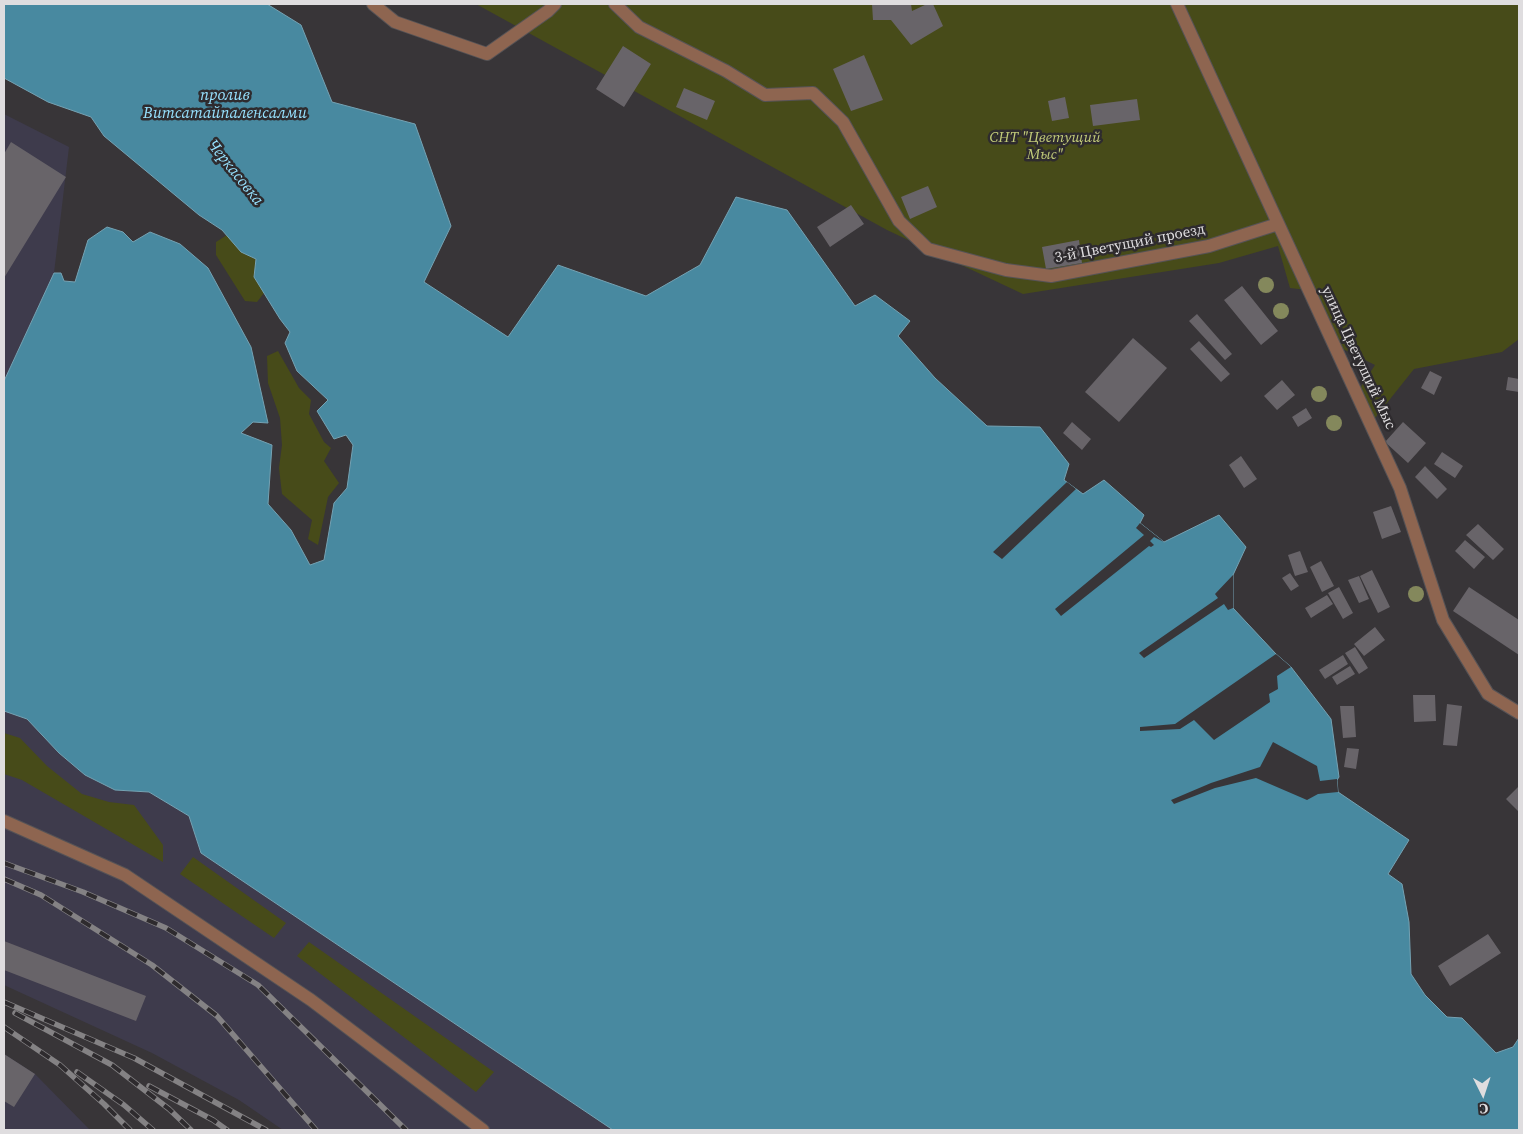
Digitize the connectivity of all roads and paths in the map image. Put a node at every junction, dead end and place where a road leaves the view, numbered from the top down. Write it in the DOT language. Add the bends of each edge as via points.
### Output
graph roads {
  1 [pos="373,4"];
  2 [pos="554,4"];
  3 [pos="615,4"];
  4 [pos="1177,4"];
  5 [pos="1278,224"];
  6 [pos="1519,714"];
  7 [pos="4,821"];
  8 [pos="483,1130"];
  1 -- 2 [label="street" via="395,22 487,54"];
  3 -- 5 [label="street, 3-й Цветущий проезд" via="639,27 726,71 764,95 813,93 843,122 898,221 928,249 1006,270 1051,276 1209,246"];
  4 -- 5 [label="street, улица Цветущий Мыс"];
  5 -- 6 [label="street, улица Цветущий Мыс" via="1400,488 1443,620 1488,694"];
  7 -- 8 [label="street" via="125,875 311,1000"];
}
